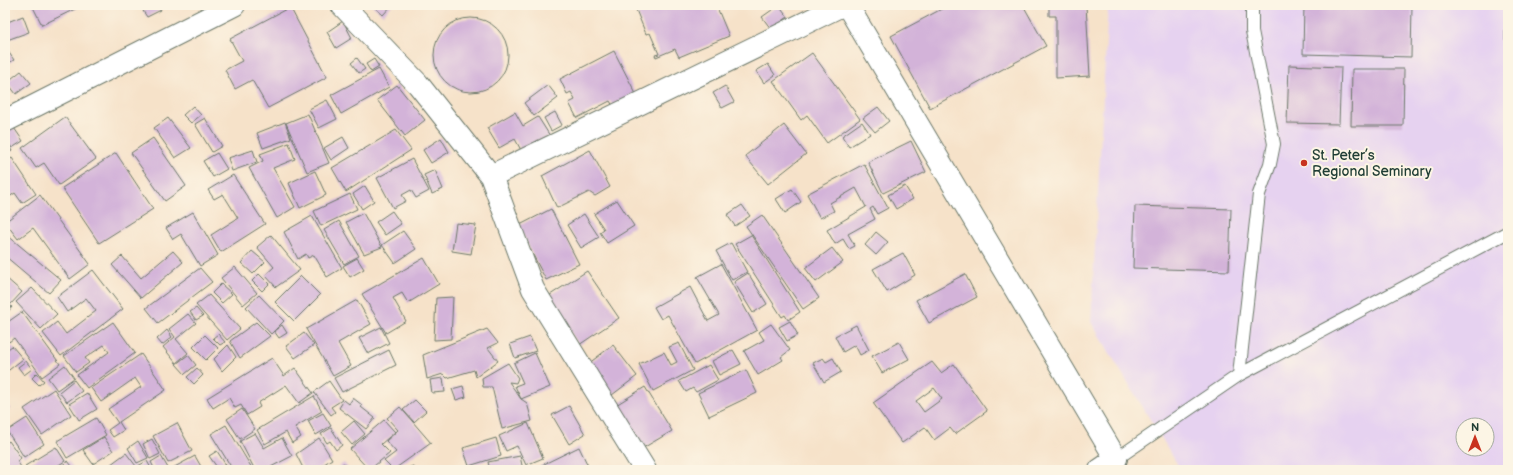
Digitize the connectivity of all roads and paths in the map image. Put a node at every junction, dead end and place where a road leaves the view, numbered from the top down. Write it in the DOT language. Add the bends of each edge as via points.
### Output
graph roads {
  1 [pos="234,5"];
  2 [pos="342,5"];
  3 [pos="842,5"];
  4 [pos="847,5"];
  5 [pos="1252,5"];
  6 [pos="5,121"];
  7 [pos="491,176"];
  8 [pos="1508,232"];
  9 [pos="1239,375"];
  10 [pos="1108,465"];
  11 [pos="644,470"];
  1 -- 6 [label="street"];
  2 -- 7 [label="street" via="418,84"];
  3 -- 7 [label="street"];
  4 -- 10 [label="street"];
  5 -- 9 [label="lane" via="1252,31 1274,144 1269,169 1259,194"];
  7 -- 11 [label="street" via="533,289"];
  8 -- 9 [label="lane"];
  9 -- 10 [label="lane"];
}
